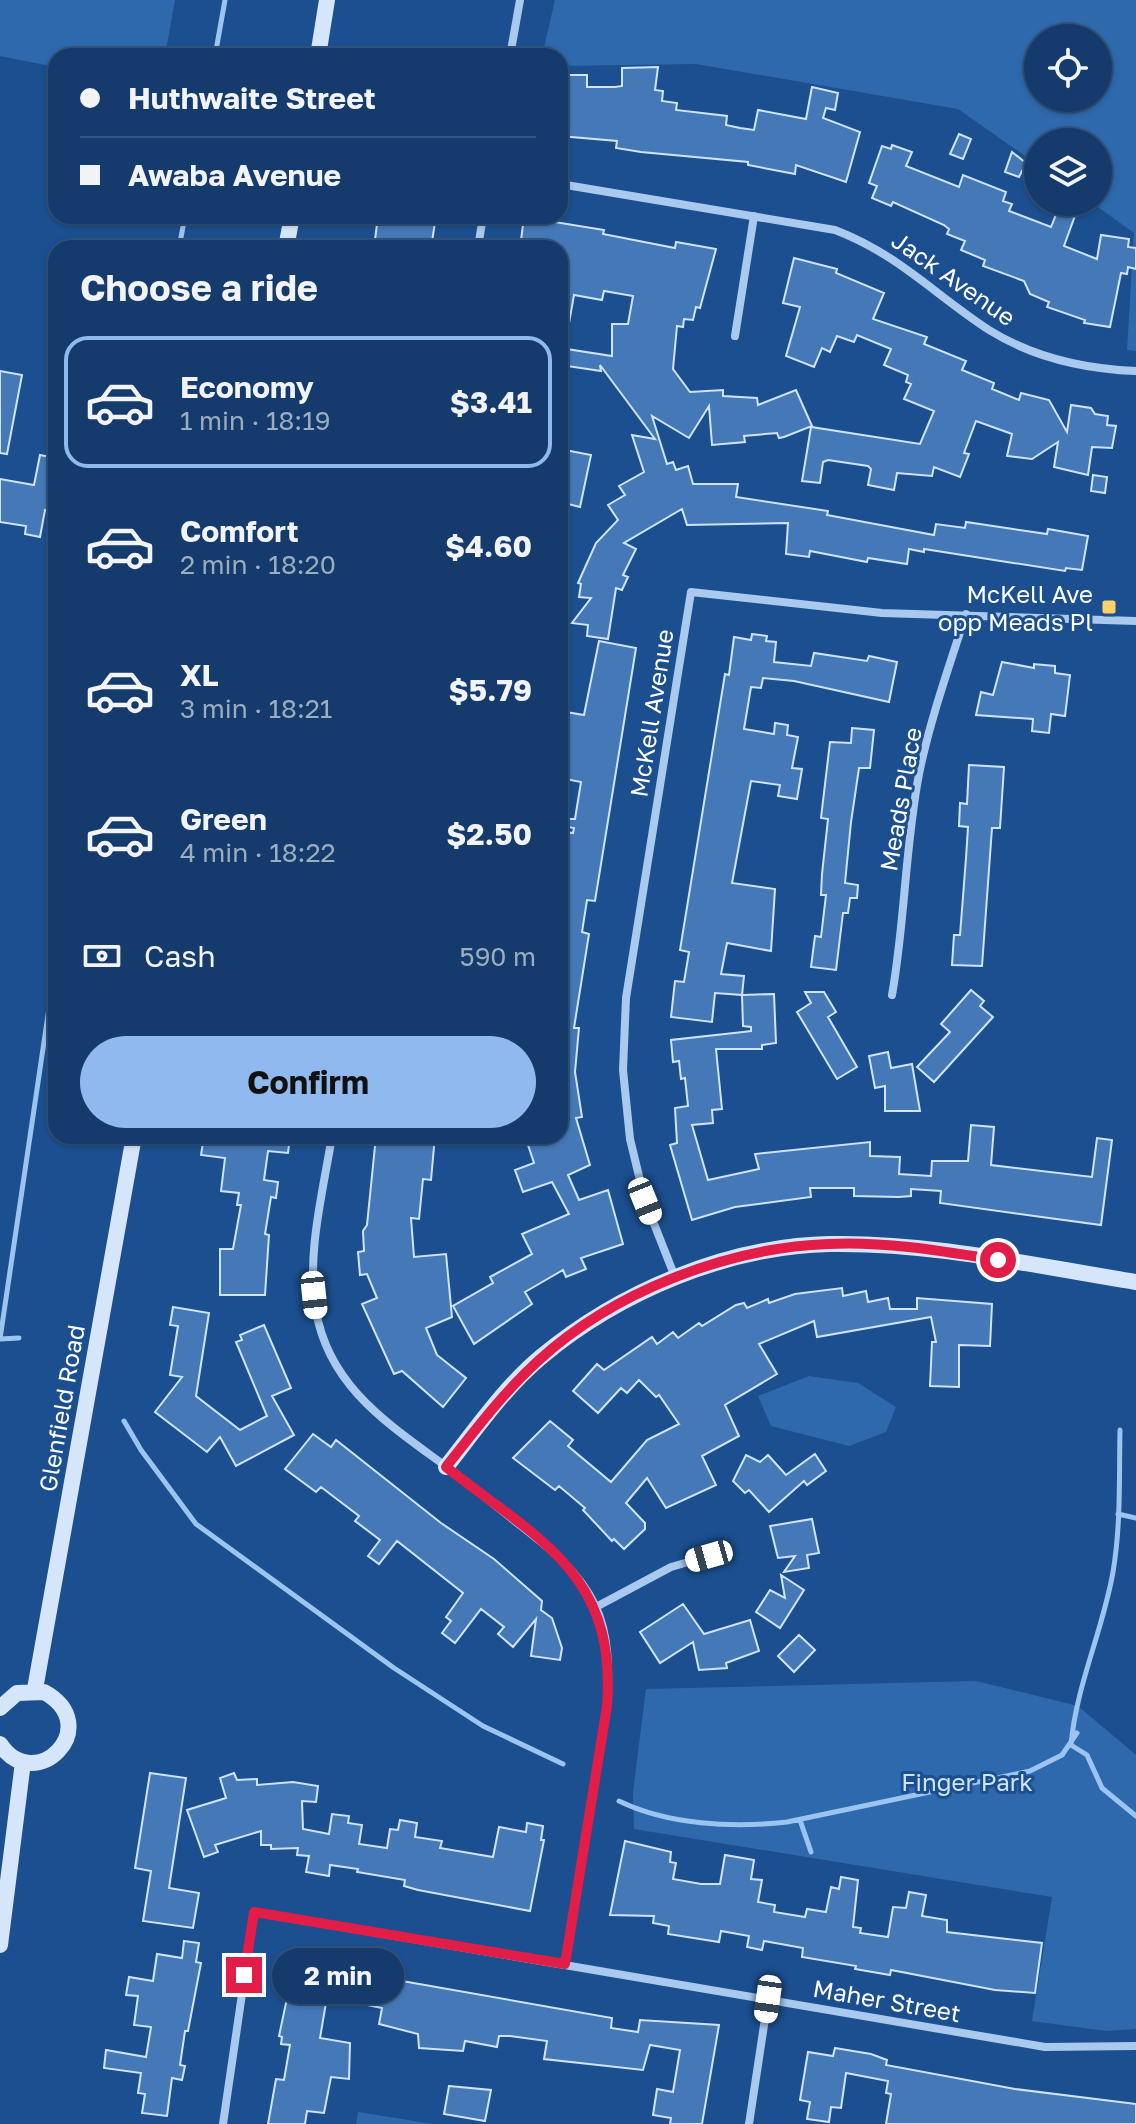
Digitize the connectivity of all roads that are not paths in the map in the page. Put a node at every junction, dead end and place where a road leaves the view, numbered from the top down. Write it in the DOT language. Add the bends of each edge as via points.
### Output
graph roads {
  1 [pos="327,0"];
  2 [pos="520,0"];
  3 [pos="319,48"];
  4 [pos="511,48"];
  5 [pos="568,185"];
  6 [pos="754,216"];
  7 [pos="735,336"];
  8 [pos="1136,371"];
  9 [pos="966,614"];
  10 [pos="1136,621"];
  11 [pos="892,995"];
  12 [pos="133,1144"];
  13 [pos="331,1144"];
  14 [pos="675,1277"];
  15 [pos="1136,1282"];
  16 [pos="446,1467"];
  17 [pos="709,1556"];
  18 [pos="596,1607"];
  19 [pos="35,1689"];
  20 [pos="0,1708"];
  21 [pos="0,1744"];
  22 [pos="23,1762"];
  23 [pos="0,1945"];
  24 [pos="565,1964"];
  25 [pos="768,1999"];
  26 [pos="1136,2046"];
  27 [pos="223,2124"];
  28 [pos="749,2124"];
  1 -- 3 [label="main road"];
  2 -- 4 [label="street"];
  5 -- 6 [label="street, Jack Avenue"];
  6 -- 7 [label="street"];
  6 -- 8 [label="street, Jack Avenue" via="835,230 870,244 1023,348 1067,363"];
  9 -- 10 [label="street, McKell Avenue"];
  9 -- 11 [label="street, Meads Place" via="920,774"];
  9 -- 14 [label="street, McKell Avenue" via="882,613 691,592 626,998 623,1070 630,1139 645,1201"];
  12 -- 19 [label="main road, Glenfield Road"];
  13 -- 16 [label="street" via="312,1277 328,1352 349,1388 378,1417"];
  14 -- 15 [label="main road" via="760,1252 827,1244 897,1246"];
  14 -- 16 [label="main road" via="592,1319 540,1358 504,1393"];
  16 -- 18 [label="street" via="546,1545 583,1584"];
  17 -- 18 [label="street" via="671,1567"];
  18 -- 24 [label="street" via="610,1670 607,1706"];
  19 -- 20 [label="main road" via="17,1693"];
  19 -- 22 [label="main road" via="63,1707 69,1731 58,1753 36,1763"];
  21 -- 22 [label="main road"];
  22 -- 23 [label="main road"];
  24 -- 25 [label="street, Maher Street"];
  24 -- 27 [label="street, Maher Street" via="254,1912"];
  25 -- 26 [label="street, Maher Street" via="1045,2047"];
  25 -- 28 [label="street"];
}
